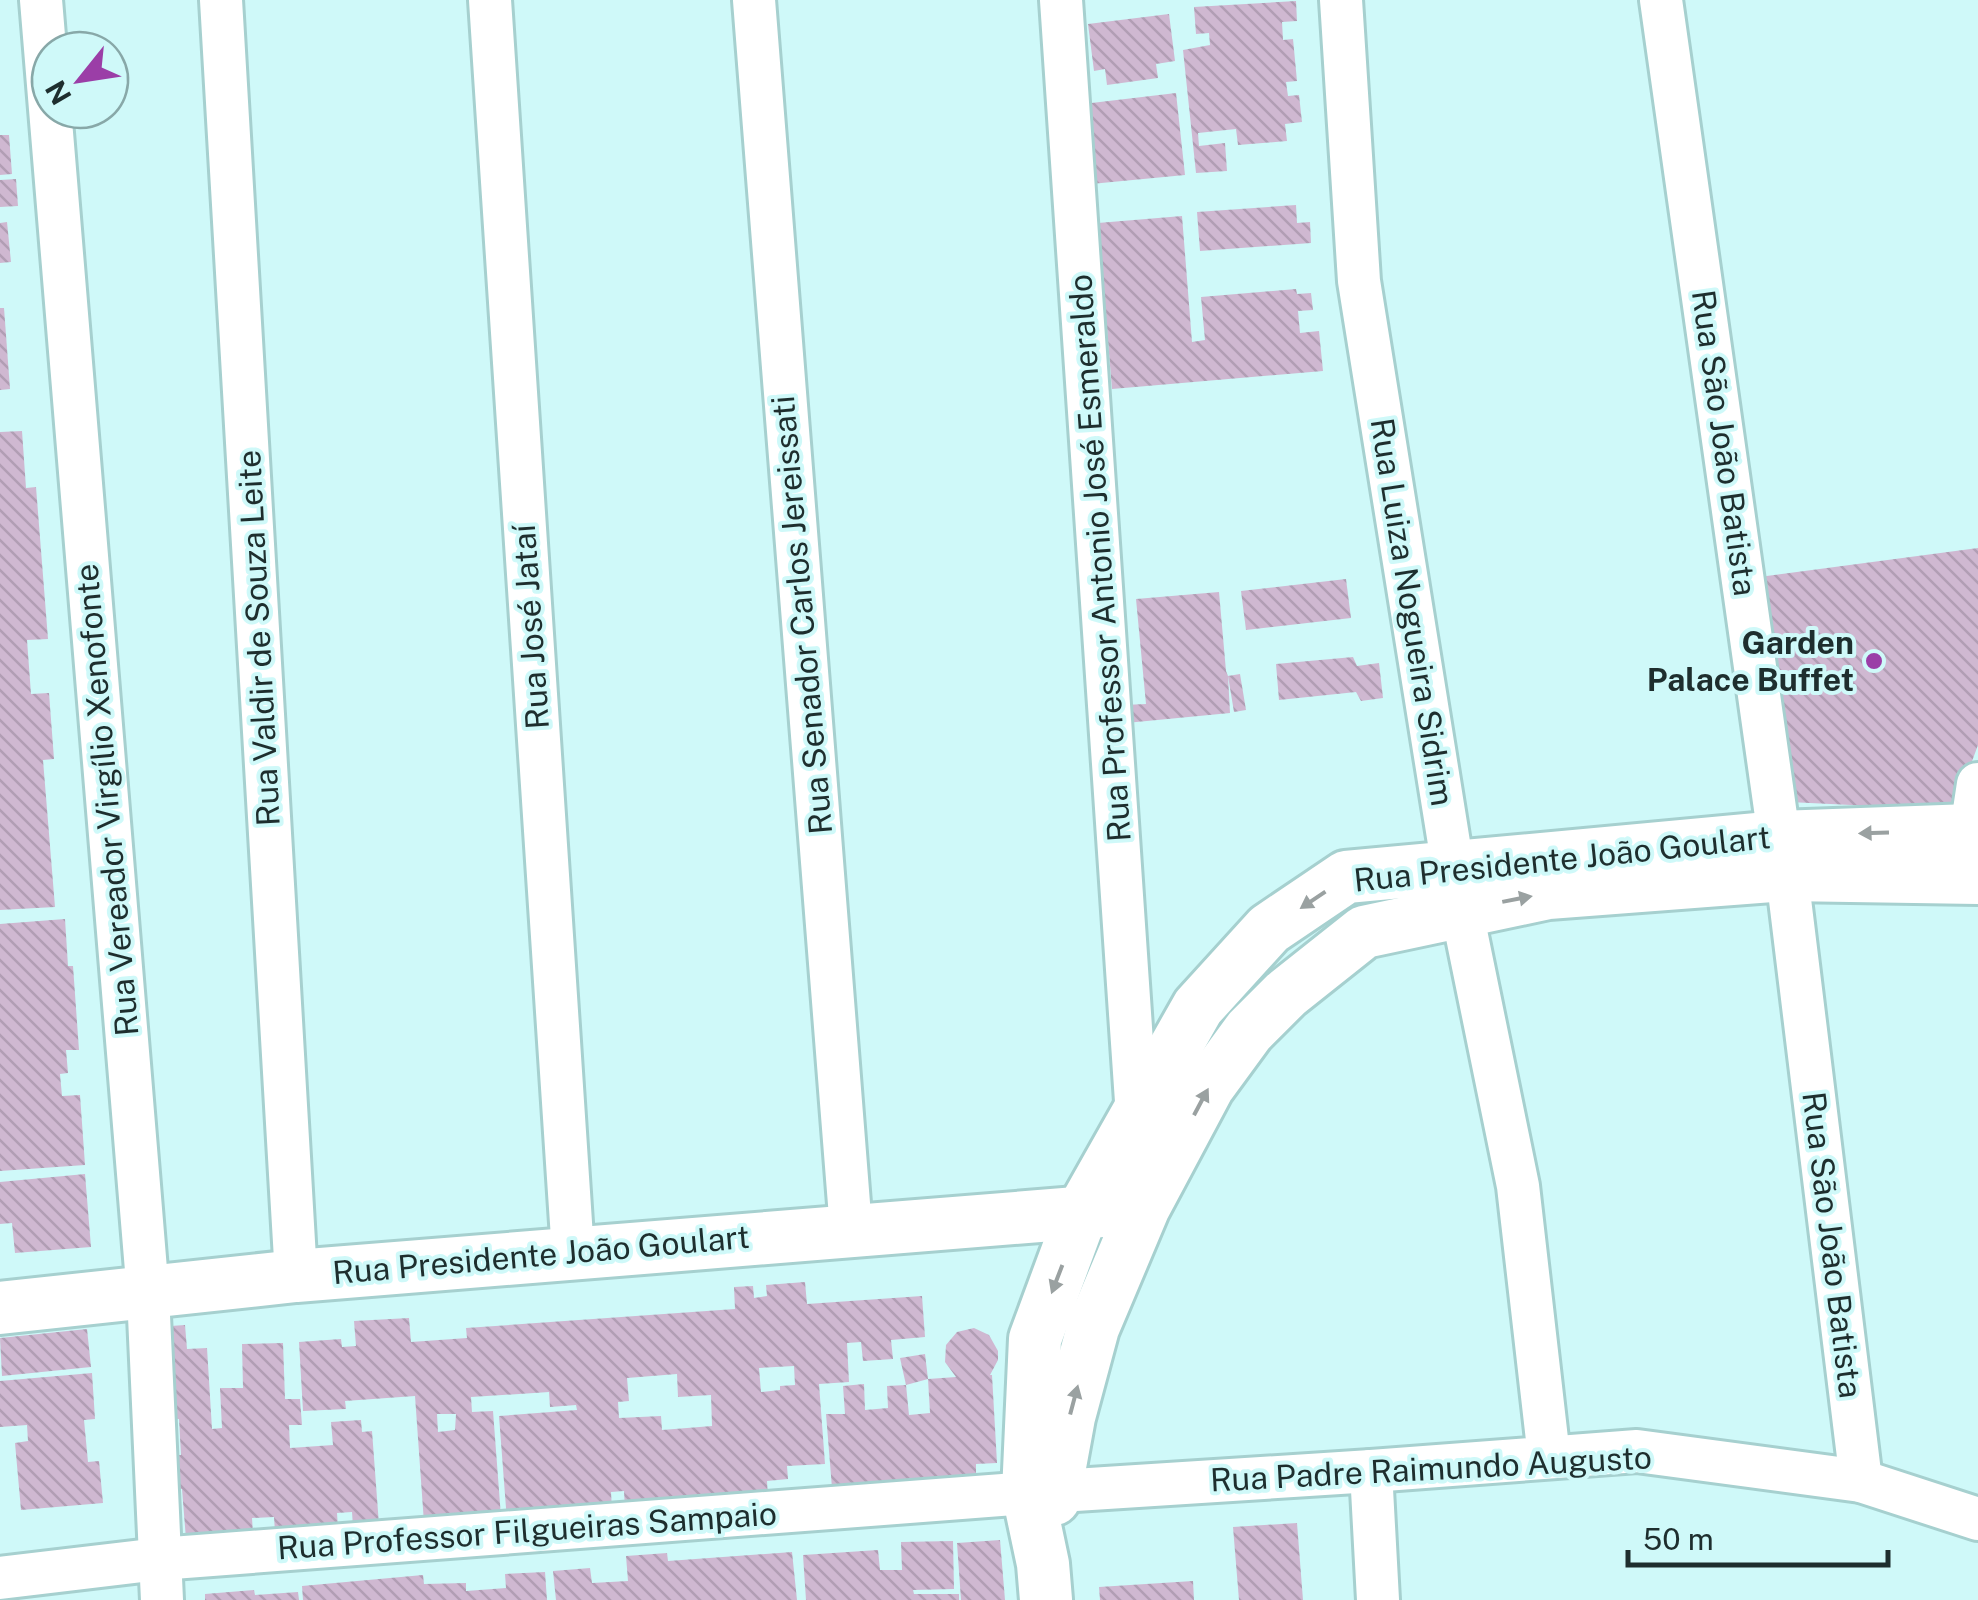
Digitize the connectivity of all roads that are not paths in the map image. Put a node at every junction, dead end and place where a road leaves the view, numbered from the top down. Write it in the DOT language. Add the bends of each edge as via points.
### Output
graph roads {
  1 [pos="41,0"];
  2 [pos="222,0"];
  3 [pos="490,0"];
  4 [pos="754,0"];
  5 [pos="1061,0"];
  6 [pos="1342,0"];
  7 [pos="1661,0"];
  8 [pos="1976,838"];
  9 [pos="1783,856"];
  10 [pos="1457,889"];
  11 [pos="1137,1116"];
  12 [pos="1144,1207"];
  13 [pos="1082,1212"];
  14 [pos="851,1230"];
  15 [pos="573,1253"];
  16 [pos="296,1276"];
  17 [pos="148,1294"];
  18 [pos="0,1308"];
  19 [pos="1549,1457"];
  20 [pos="1371,1472"];
  21 [pos="1861,1481"];
  22 [pos="1042,1493"];
  23 [pos="1978,1520"];
  24 [pos="0,1578"];
  25 [pos="161,1580"];
  26 [pos="1044,1582"];
  27 [pos="1378,1600"];
  1 -- 17 [label="street, Rua Vereador Virgílio Xenofonte"];
  2 -- 16 [label="street, Rua Valdir de Souza Leite"];
  3 -- 15 [label="street, Rua José Jataí"];
  4 -- 14 [label="street, Rua Senador Carlos Jereissati"];
  5 -- 11 [label="street, Rua Professor Antonio José Esmeraldo"];
  6 -- 10 [label="street, Rua Luiza Nogueira Sidrim" via="1359,280"];
  7 -- 9 [label="street, Rua São João Batista"];
  8 -- 9 [label="street, Rua Presidente João Goulart"];
  9 -- 10 [label="street, Rua Presidente João Goulart" via="1548,893"];
  9 -- 21 [label="street, Rua São João Batista"];
  10 -- 11 [label="street, Rua Presidente João Goulart, one-way" via="1346,877 1269,929 1198,1007"];
  12 -- 10 [label="street, Rua Presidente João Goulart, one-way" via="1208,1087 1249,1031 1364,932"];
  10 -- 19 [label="street, Rua Luiza Nogueira Sidrim" via="1518,1186"];
  11 -- 13 [label="street, Rua Presidente João Goulart"];
  12 -- 13 [label="street, Rua Presidente João Goulart"];
  22 -- 12 [label="street, Rua Presidente João Goulart, one-way" via="1093,1328"];
  13 -- 14 [label="street, Rua Presidente João Goulart"];
  13 -- 22 [label="street, Rua Presidente João Goulart, one-way" via="1035,1339"];
  14 -- 15 [label="street, Rua Presidente João Goulart"];
  15 -- 16 [label="street, Rua Presidente João Goulart"];
  16 -- 17 [label="street, Rua Presidente João Goulart"];
  17 -- 18 [label="street, Rua Presidente João Goulart"];
  17 -- 25 [label="street, Rua Vereador Virgílio Xenofonte"];
  19 -- 20 [label="street, Rua Padre Raimundo Augusto"];
  19 -- 21 [label="street, Rua Padre Raimundo Augusto" via="1636,1451"];
  20 -- 22 [label="street, Rua Padre Raimundo Augusto"];
  20 -- 27 [label="street"];
  21 -- 23 [label="street, Rua Padre Raimundo Augusto"];
  22 -- 25 [label="street, Rua Professor Filgueiras Sampaio"];
  22 -- 26 [label="street, Rua Presidente João Goulart"];
  24 -- 25 [label="street, Rua Professor Filgueiras Sampaio"];
}
